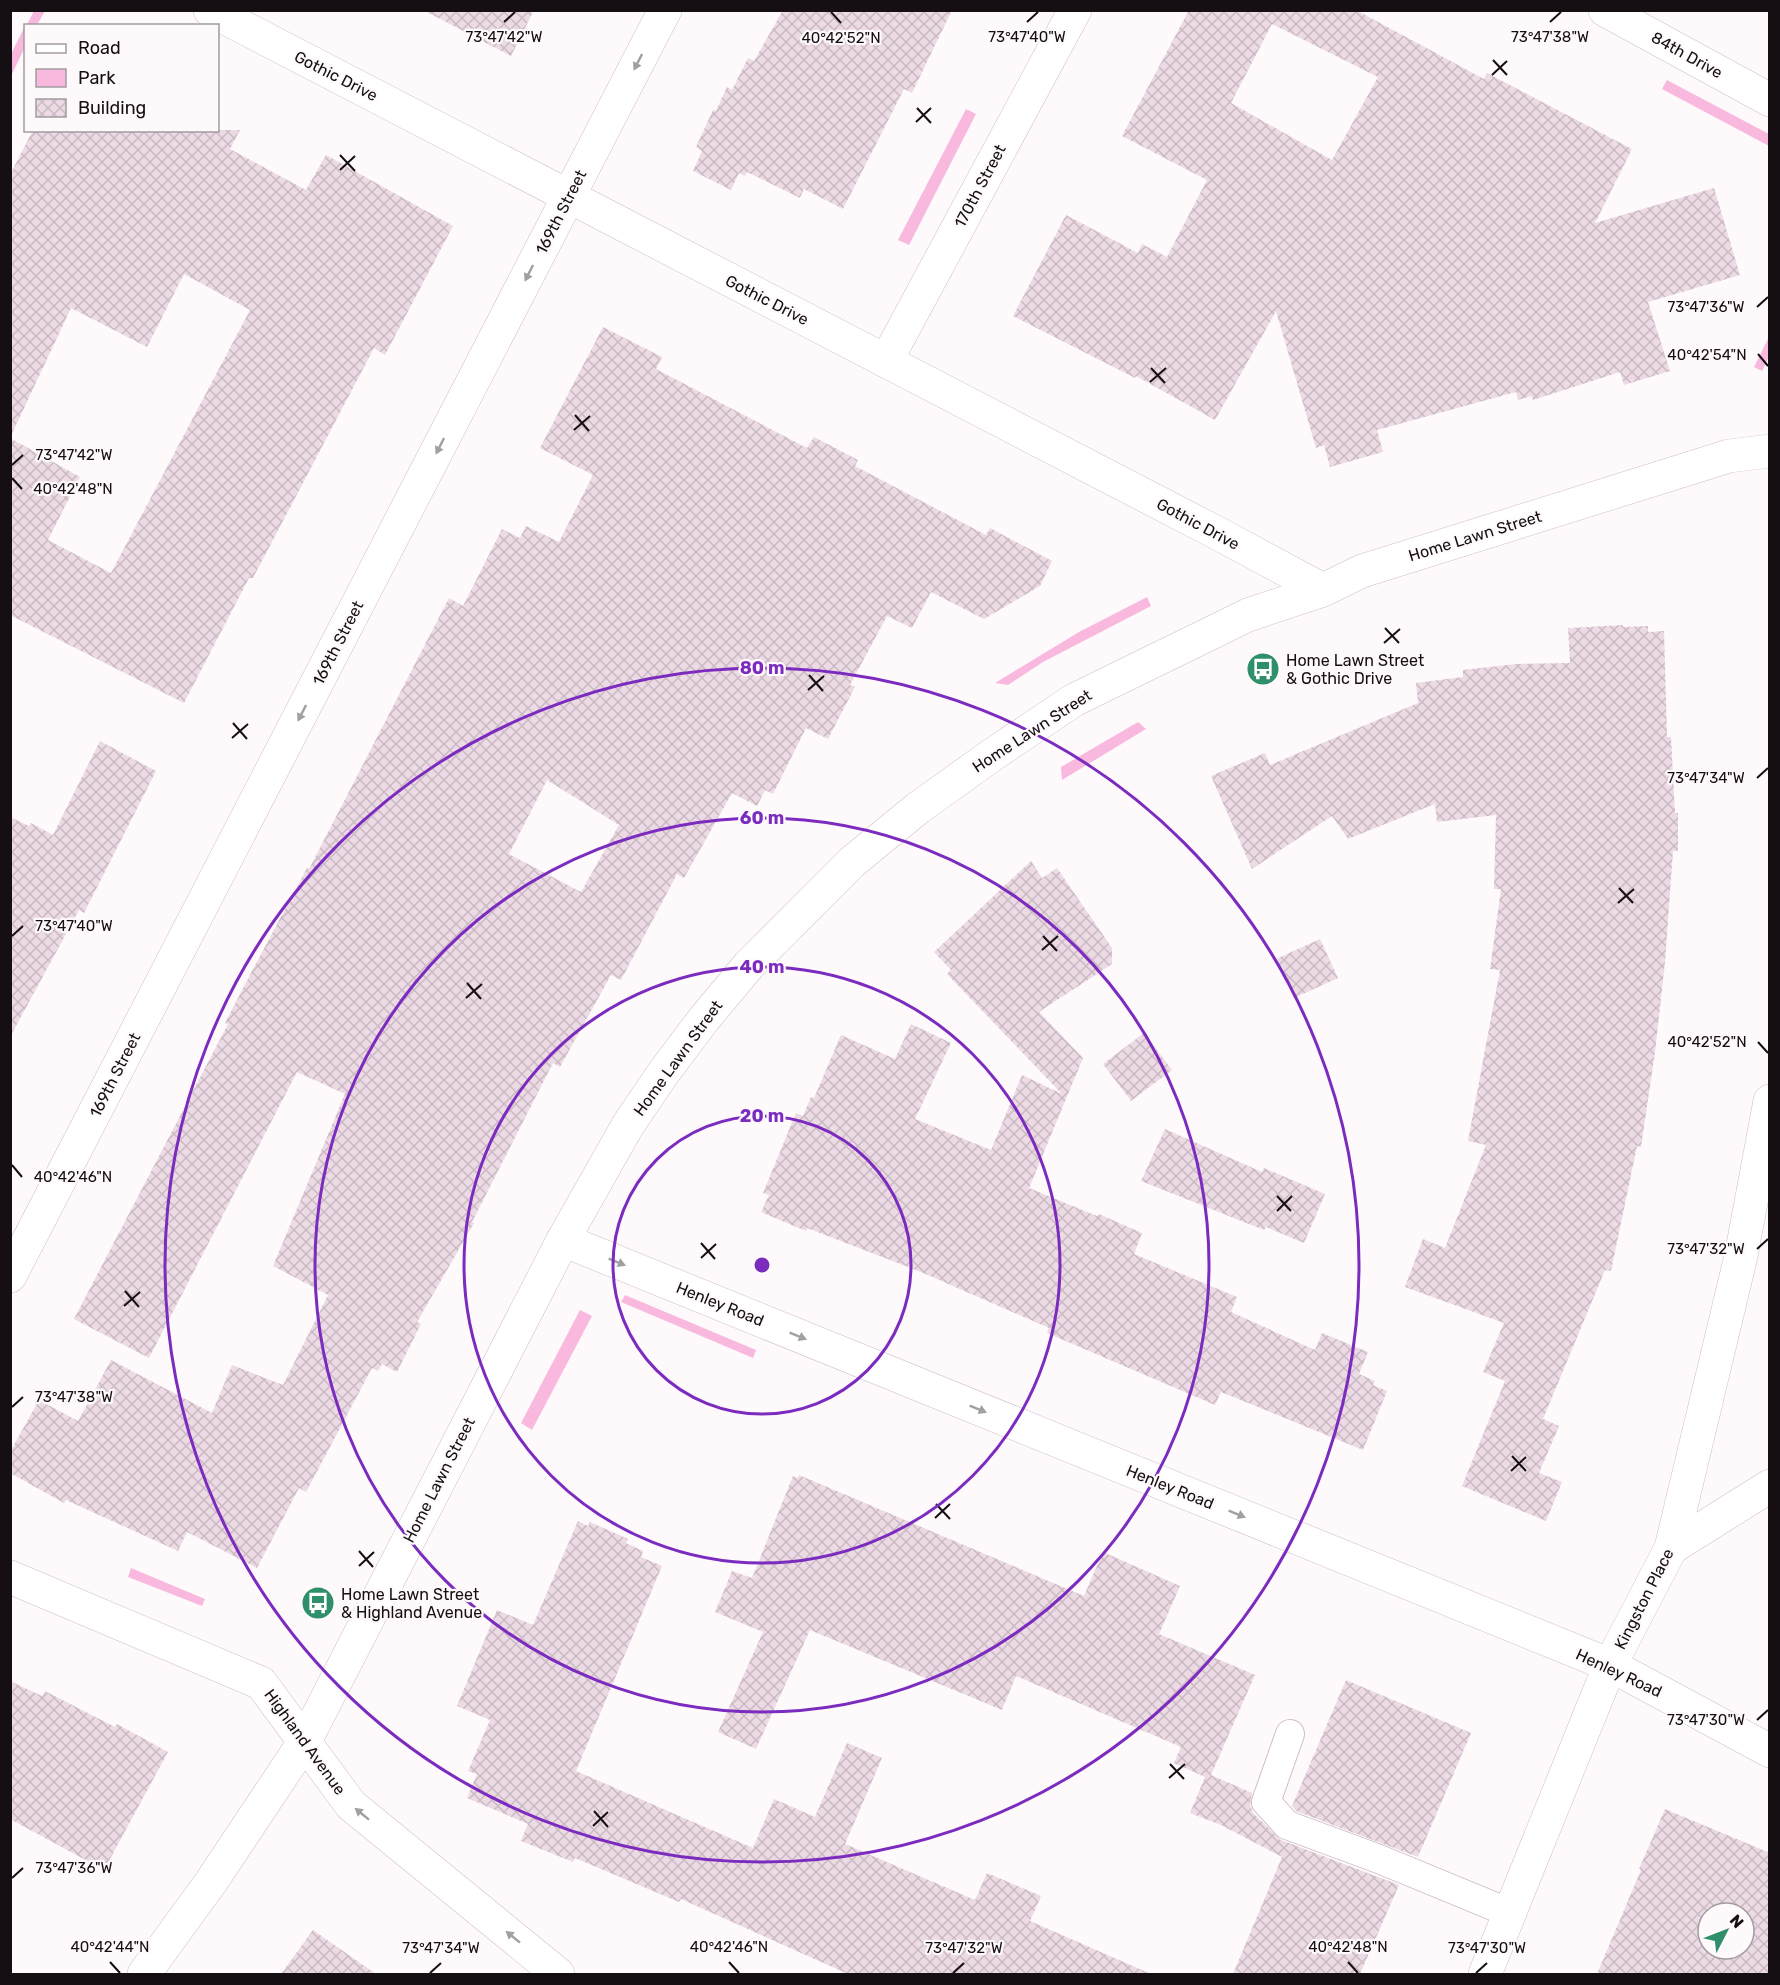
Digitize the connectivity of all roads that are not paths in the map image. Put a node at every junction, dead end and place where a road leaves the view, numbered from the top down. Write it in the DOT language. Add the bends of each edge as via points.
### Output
graph roads {
  1 [pos="210,10"];
  2 [pos="665,10"];
  3 [pos="1075,10"];
  4 [pos="1605,10"];
  5 [pos="1770,100"];
  6 [pos="569,197"];
  7 [pos="886,361"];
  8 [pos="1770,451"];
  9 [pos="1323,590"];
  10 [pos="1770,1101"];
  11 [pos="563,1240"];
  12 [pos="10,1276"];
  13 [pos="1770,1486"];
  14 [pos="1671,1548"];
  15 [pos="10,1576"];
  16 [pos="1610,1665"];
  17 [pos="1290,1734"];
  18 [pos="305,1741"];
  19 [pos="1770,1751"];
  20 [pos="1510,1913"];
  21 [pos="144,1974"];
  22 [pos="558,1974"];
  23 [pos="1485,1974"];
  1 -- 6 [label="street, Gothic Drive"];
  2 -- 6 [label="street, 169th Street, one-way"];
  3 -- 7 [label="street, 170th Street"];
  4 -- 5 [label="street, 84th Drive"];
  6 -- 7 [label="street, Gothic Drive"];
  6 -- 12 [label="street, 169th Street, one-way"];
  7 -- 9 [label="street, Gothic Drive"];
  8 -- 9 [label="street, Home Lawn Street" via="1729,456 1696,466 1362,571"];
  9 -- 11 [label="street, Home Lawn Street" via="1248,615 1074,700 927,801 852,862 749,965 704,1019 628,1125"];
  10 -- 14 [label="street, Kingston Place" via="1742,1256"];
  11 -- 16 [label="street, Henley Road, one-way"];
  11 -- 18 [label="street, Home Lawn Street"];
  13 -- 14 [label="street"];
  14 -- 16 [label="street, Kingston Place"];
  15 -- 18 [label="street, Highland Avenue" via="261,1683"];
  16 -- 19 [label="street, Henley Road"];
  16 -- 20 [label="street, Kingston Place"];
  17 -- 20 [label="lane" via="1266,1802 1287,1825"];
  18 -- 21 [label="street, Home Lawn Street"];
  22 -- 18 [label="street, Highland Avenue, one-way" via="351,1805"];
  20 -- 23 [label="street, Kingston Place"];
}
